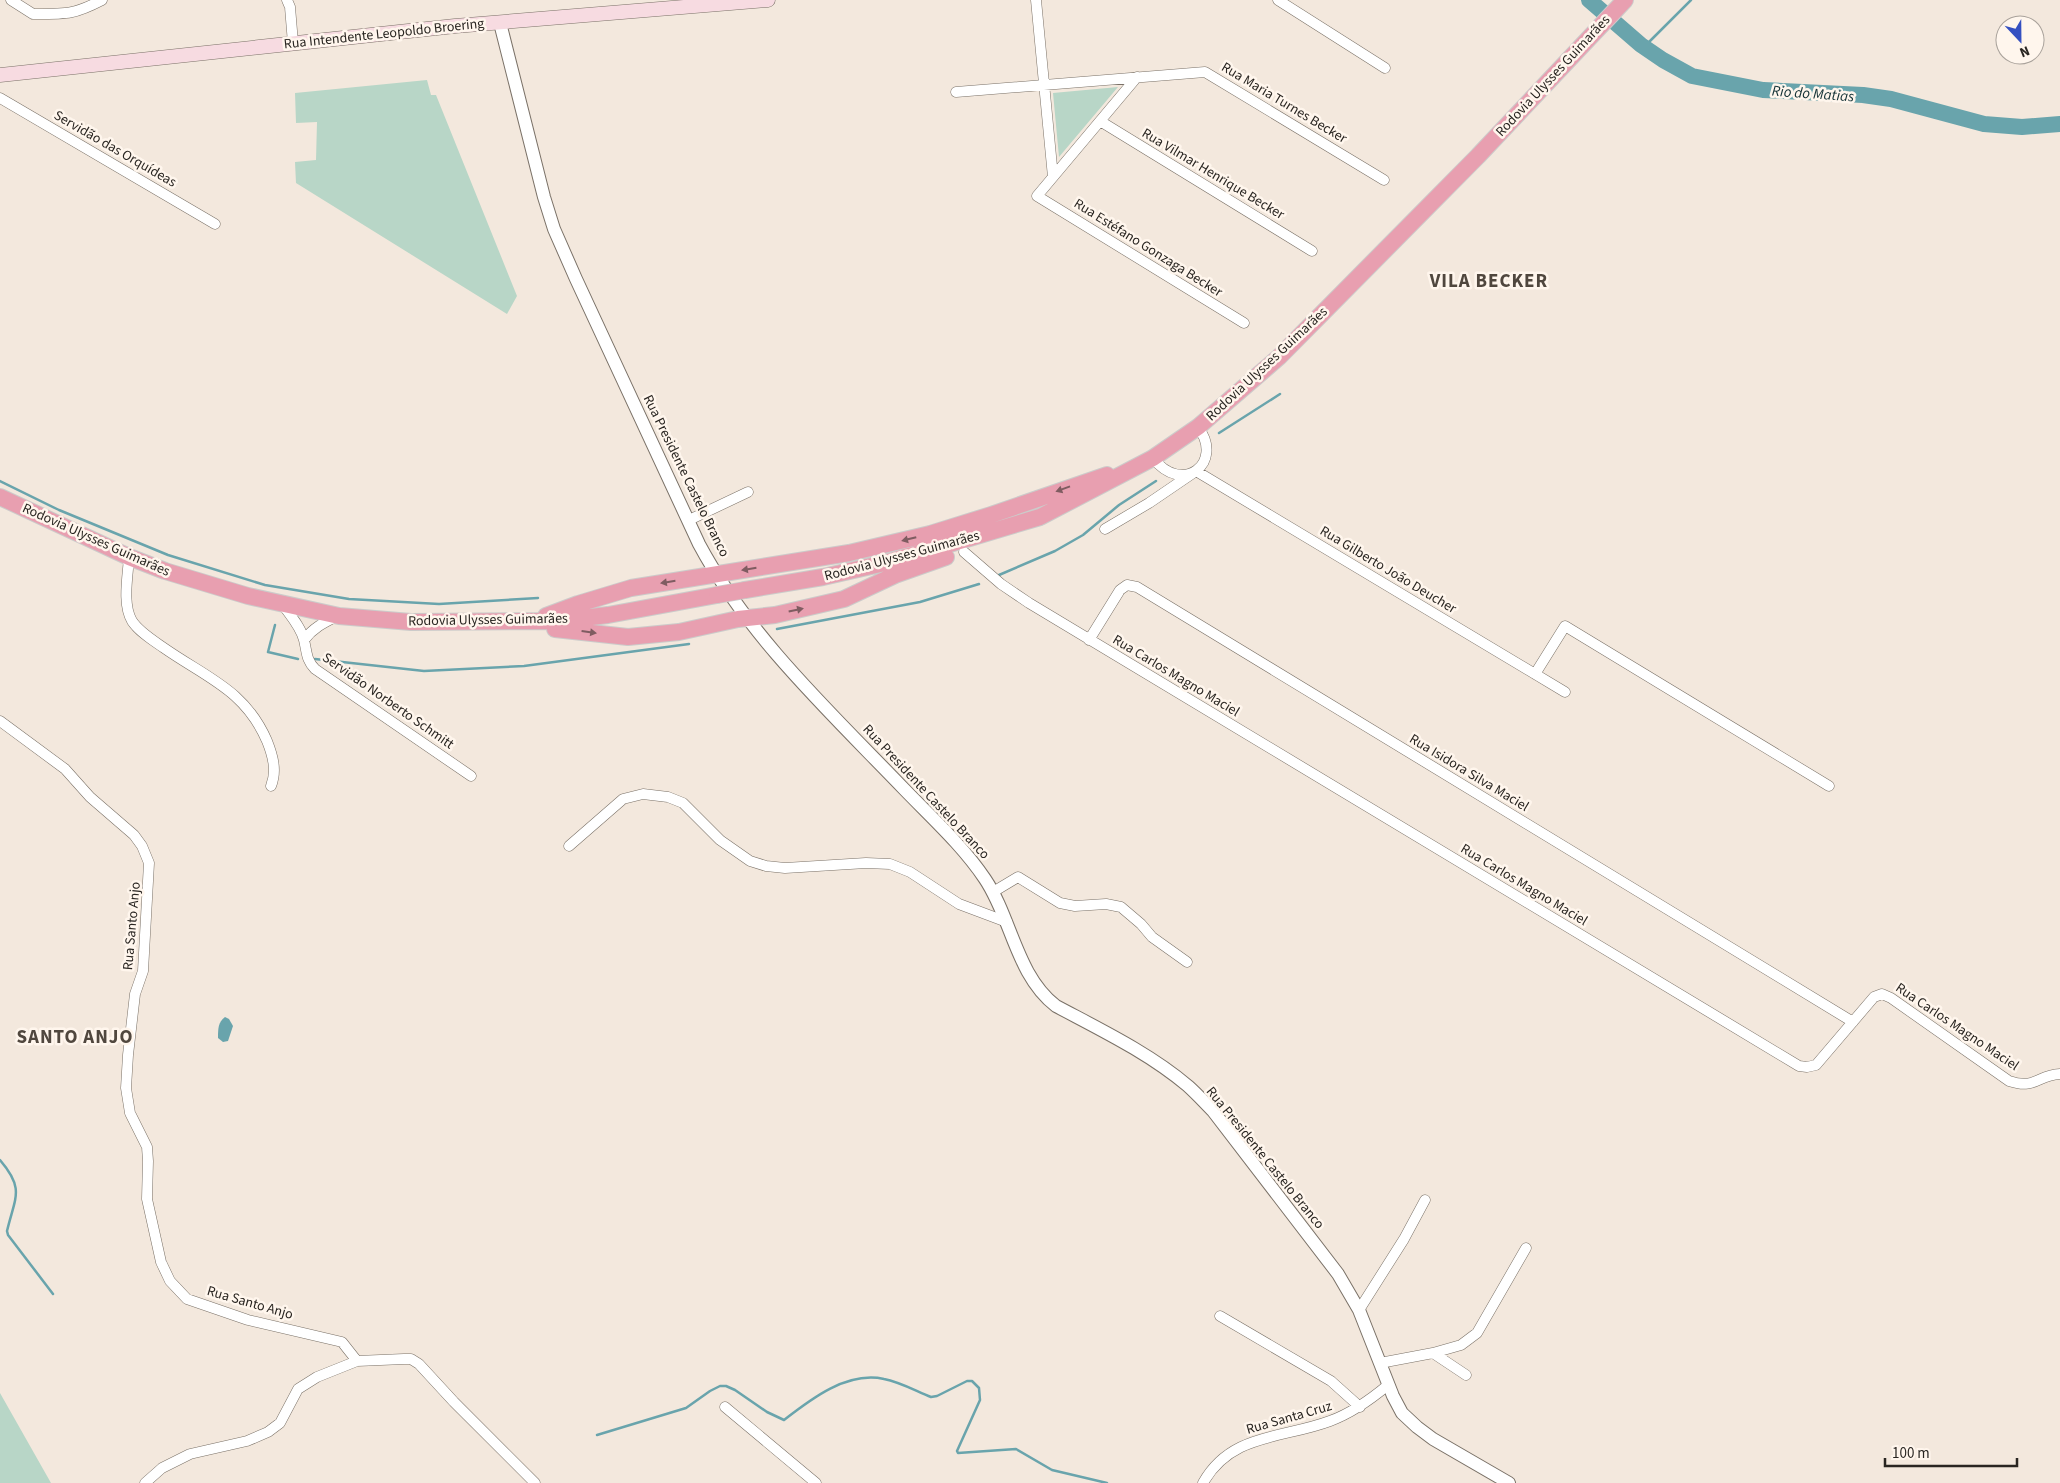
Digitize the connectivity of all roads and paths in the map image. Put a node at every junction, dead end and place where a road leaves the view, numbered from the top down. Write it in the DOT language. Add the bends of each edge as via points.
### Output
graph roads {
  1 [pos="11,0"];
  2 [pos="102,0"];
  3 [pos="287,0"];
  4 [pos="768,0"];
  5 [pos="1036,0"];
  6 [pos="1278,0"];
  7 [pos="1625,0"];
  8 [pos="500,23"];
  9 [pos="293,43"];
  10 [pos="1385,68"];
  11 [pos="0,75"];
  12 [pos="1137,77"];
  13 [pos="1044,85"];
  14 [pos="956,92"];
  15 [pos="0,98"];
  16 [pos="1100,121"];
  17 [pos="1052,177"];
  18 [pos="1384,180"];
  19 [pos="215,224"];
  20 [pos="1312,251"];
  21 [pos="1244,323"];
  22 [pos="1198,427"];
  23 [pos="1148,461"];
  24 [pos="1196,470"];
  25 [pos="748,492"];
  26 [pos="0,497"];
  27 [pos="1040,518"];
  28 [pos="689,520"];
  29 [pos="1105,529"];
  30 [pos="964,552"];
  31 [pos="129,557"];
  32 [pos="716,574"];
  33 [pos="283,605"];
  34 [pos="339,616"];
  35 [pos="748,618"];
  36 [pos="471,621"];
  37 [pos="533,622"];
  38 [pos="304,640"];
  39 [pos="1089,640"];
  40 [pos="1535,674"];
  41 [pos="1565,692"];
  42 [pos="0,721"];
  43 [pos="471,776"];
  44 [pos="271,786"];
  45 [pos="1829,786"];
  46 [pos="569,846"];
  47 [pos="992,892"];
  48 [pos="1007,922"];
  49 [pos="1187,962"];
  50 [pos="1853,1022"];
  51 [pos="2060,1074"];
  52 [pos="1425,1200"];
  53 [pos="1526,1248"];
  54 [pos="1359,1310"];
  55 [pos="1220,1316"];
  56 [pos="1433,1353"];
  57 [pos="358,1361"];
  58 [pos="1380,1363"];
  59 [pos="1466,1375"];
  60 [pos="1388,1384"];
  61 [pos="725,1407"];
  62 [pos="1360,1407"];
  63 [pos="145,1483"];
  64 [pos="535,1483"];
  65 [pos="816,1483"];
  66 [pos="1203,1483"];
  67 [pos="1509,1483"];
  1 -- 2 [label="street" via="32,14 58,14 81,11"];
  3 -- 9 [label="street"];
  4 -- 8 [label="main road, Rua Intendente Leopoldo Broering"];
  5 -- 13 [label="street"];
  6 -- 10 [label="street"];
  7 -- 22 [label="highway, Rodovia Ulysses Guimarães" via="1478,156 1279,357"];
  8 -- 9 [label="main road, Rua Intendente Leopoldo Broering"];
  8 -- 28 [label="street, Rua Presidente Castelo Branco" via="554,229"];
  9 -- 11 [label="main road, Rua Intendente Leopoldo Broering"];
  12 -- 13 [label="street, Rua Maria Turnes Becker"];
  12 -- 16 [label="street"];
  12 -- 18 [label="street, Rua Maria Turnes Becker" via="1205,72"];
  13 -- 14 [label="street, Rua Maria Turnes Becker"];
  13 -- 17 [label="street"];
  15 -- 19 [label="street, Servidão das Orquídeas"];
  16 -- 17 [label="street"];
  16 -- 20 [label="street, Rua Vilmar Henrique Becker"];
  17 -- 21 [label="street, Rua Estéfano Gonzaga Becker" via="1037,196"];
  22 -- 23 [label="highway, Rodovia Ulysses Guimarães"];
  22 -- 24 [label="street" via="1206,444 1206,456"];
  23 -- 24 [label="street" via="1173,474"];
  23 -- 27 [label="highway, Rodovia Ulysses Guimarães"];
  23 -- 32 [label="highway, one-way" via="930,534 849,553"];
  24 -- 29 [label="street"];
  24 -- 40 [label="street, Rua Gilberto João Deucher"];
  25 -- 28 [label="street"];
  26 -- 31 [label="highway, Rodovia Ulysses Guimarães"];
  27 -- 30 [label="highway"];
  27 -- 37 [label="highway, Rodovia Ulysses Guimarães, bridge" via="889,562 823,577 608,615"];
  28 -- 32 [label="street, Rua Presidente Castelo Branco"];
  35 -- 30 [label="highway, one-way" via="844,599 894,575"];
  30 -- 39 [label="street, Rua Carlos Magno Maciel" via="1001,584"];
  31 -- 33 [label="highway, Rodovia Ulysses Guimarães" via="209,585"];
  31 -- 44 [label="street" via="128,606 132,622 244,702 271,750 274,767"];
  32 -- 35 [label="street, Rua Presidente Castelo Branco"];
  32 -- 37 [label="highway, one-way" via="618,591"];
  33 -- 34 [label="highway, Rodovia Ulysses Guimarães"];
  33 -- 38 [label="street, Servidão Norberto Schmitt"];
  34 -- 36 [label="highway, Rodovia Ulysses Guimarães" via="411,622"];
  34 -- 38 [label="street" via="318,626"];
  36 -- 35 [label="highway, one-way" via="516,630 564,628 628,637 679,632"];
  35 -- 47 [label="street, Rua Presidente Castelo Branco" via="828,710 968,856"];
  36 -- 37 [label="highway, Rodovia Ulysses Guimarães"];
  38 -- 43 [label="street, Servidão Norberto Schmitt" via="306,657 315,669"];
  39 -- 50 [label="street, Rua Carlos Magno Maciel" via="1799,1066 1816,1065"];
  39 -- 50 [label="street, Rua Isidora Silva Maciel" via="1120,590 1127,586 1137,587"];
  40 -- 41 [label="street, Rua Gilberto João Deucher"];
  40 -- 45 [label="street" via="1565,626"];
  42 -- 57 [label="street, Rua Santo Anjo" via="65,769 138,840 149,863 142,971 135,994 126,1088 130,1113 147,1147 147,1199 161,1262 170,1281 187,1299 248,1320 338,1340"];
  46 -- 48 [label="street" via="623,799 643,794 668,797 683,803 720,840 750,861 785,868 890,864 910,872 959,904"];
  47 -- 48 [label="street, Rua Presidente Castelo Branco"];
  47 -- 49 [label="street" via="1018,877 1060,903 1115,905 1130,913 1152,937"];
  48 -- 54 [label="street, Rua Presidente Castelo Branco" via="1029,975 1044,997 1165,1068 1190,1087 1212,1111 1338,1274"];
  50 -- 51 [label="street, Rua Carlos Magno Maciel" via="1874,997 1882,994 2009,1081 2030,1085"];
  52 -- 54 [label="street"];
  53 -- 56 [label="street" via="1477,1333 1461,1346"];
  54 -- 58 [label="street, Rua Presidente Castelo Branco"];
  55 -- 62 [label="street" via="1331,1381"];
  56 -- 58 [label="street"];
  56 -- 59 [label="street"];
  57 -- 63 [label="street" via="301,1386 280,1423 268,1432 247,1441 190,1454 162,1468"];
  57 -- 64 [label="street" via="408,1359 416,1362"];
  58 -- 60 [label="street, Rua Presidente Castelo Branco"];
  60 -- 62 [label="street, Rua Santa Cruz"];
  60 -- 67 [label="street, Rua Presidente Castelo Branco" via="1400,1409 1417,1427"];
  61 -- 65 [label="street"];
  62 -- 66 [label="street, Rua Santa Cruz" via="1329,1421 1262,1438 1238,1448 1215,1465"];
}
